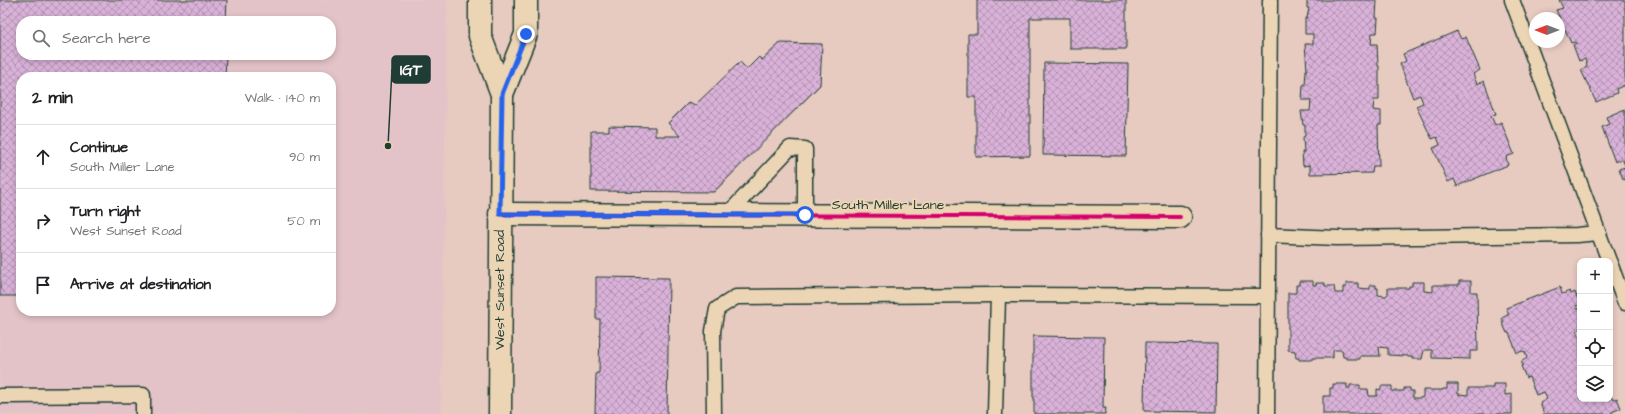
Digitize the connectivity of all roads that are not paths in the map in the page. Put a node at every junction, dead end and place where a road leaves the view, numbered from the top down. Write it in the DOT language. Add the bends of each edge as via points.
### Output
graph roads {
  1 [pos="480,0"];
  2 [pos="526,0"];
  3 [pos="1270,0"];
  4 [pos="1512,0"];
  5 [pos="502,94"];
  6 [pos="500,214"];
  7 [pos="727,215"];
  8 [pos="805,215"];
  9 [pos="1180,217"];
  10 [pos="1598,233"];
  11 [pos="1268,235"];
  12 [pos="1608,258"];
  13 [pos="1613,270"];
  14 [pos="998,295"];
  15 [pos="1268,296"];
  16 [pos="1625,303"];
  17 [pos="0,396"];
  18 [pos="144,414"];
  19 [pos="500,414"];
  20 [pos="714,414"];
  21 [pos="995,414"];
  22 [pos="1266,414"];
  1 -- 5 [label="street, West Sunset Road" via="480,36"];
  2 -- 5 [label="street, West Sunset Road" via="526,34"];
  3 -- 11 [label="lane"];
  4 -- 10 [label="lane"];
  5 -- 6 [label="street, West Sunset Road"];
  6 -- 7 [label="street, South Miller Lane"];
  6 -- 19 [label="street, West Sunset Road"];
  7 -- 8 [label="street, South Miller Lane"];
  7 -- 8 [label="lane" via="790,148 805,149"];
  8 -- 9 [label="street, South Miller Lane"];
  10 -- 11 [label="lane" via="1337,238"];
  10 -- 12 [label="lane"];
  11 -- 15 [label="lane"];
  13 -- 16 [label="lane"];
  14 -- 15 [label="lane"];
  14 -- 20 [label="lane" via="736,297 717,309 713,331"];
  14 -- 21 [label="lane"];
  15 -- 22 [label="lane"];
  17 -- 18 [label="lane" via="143,395"];
}
